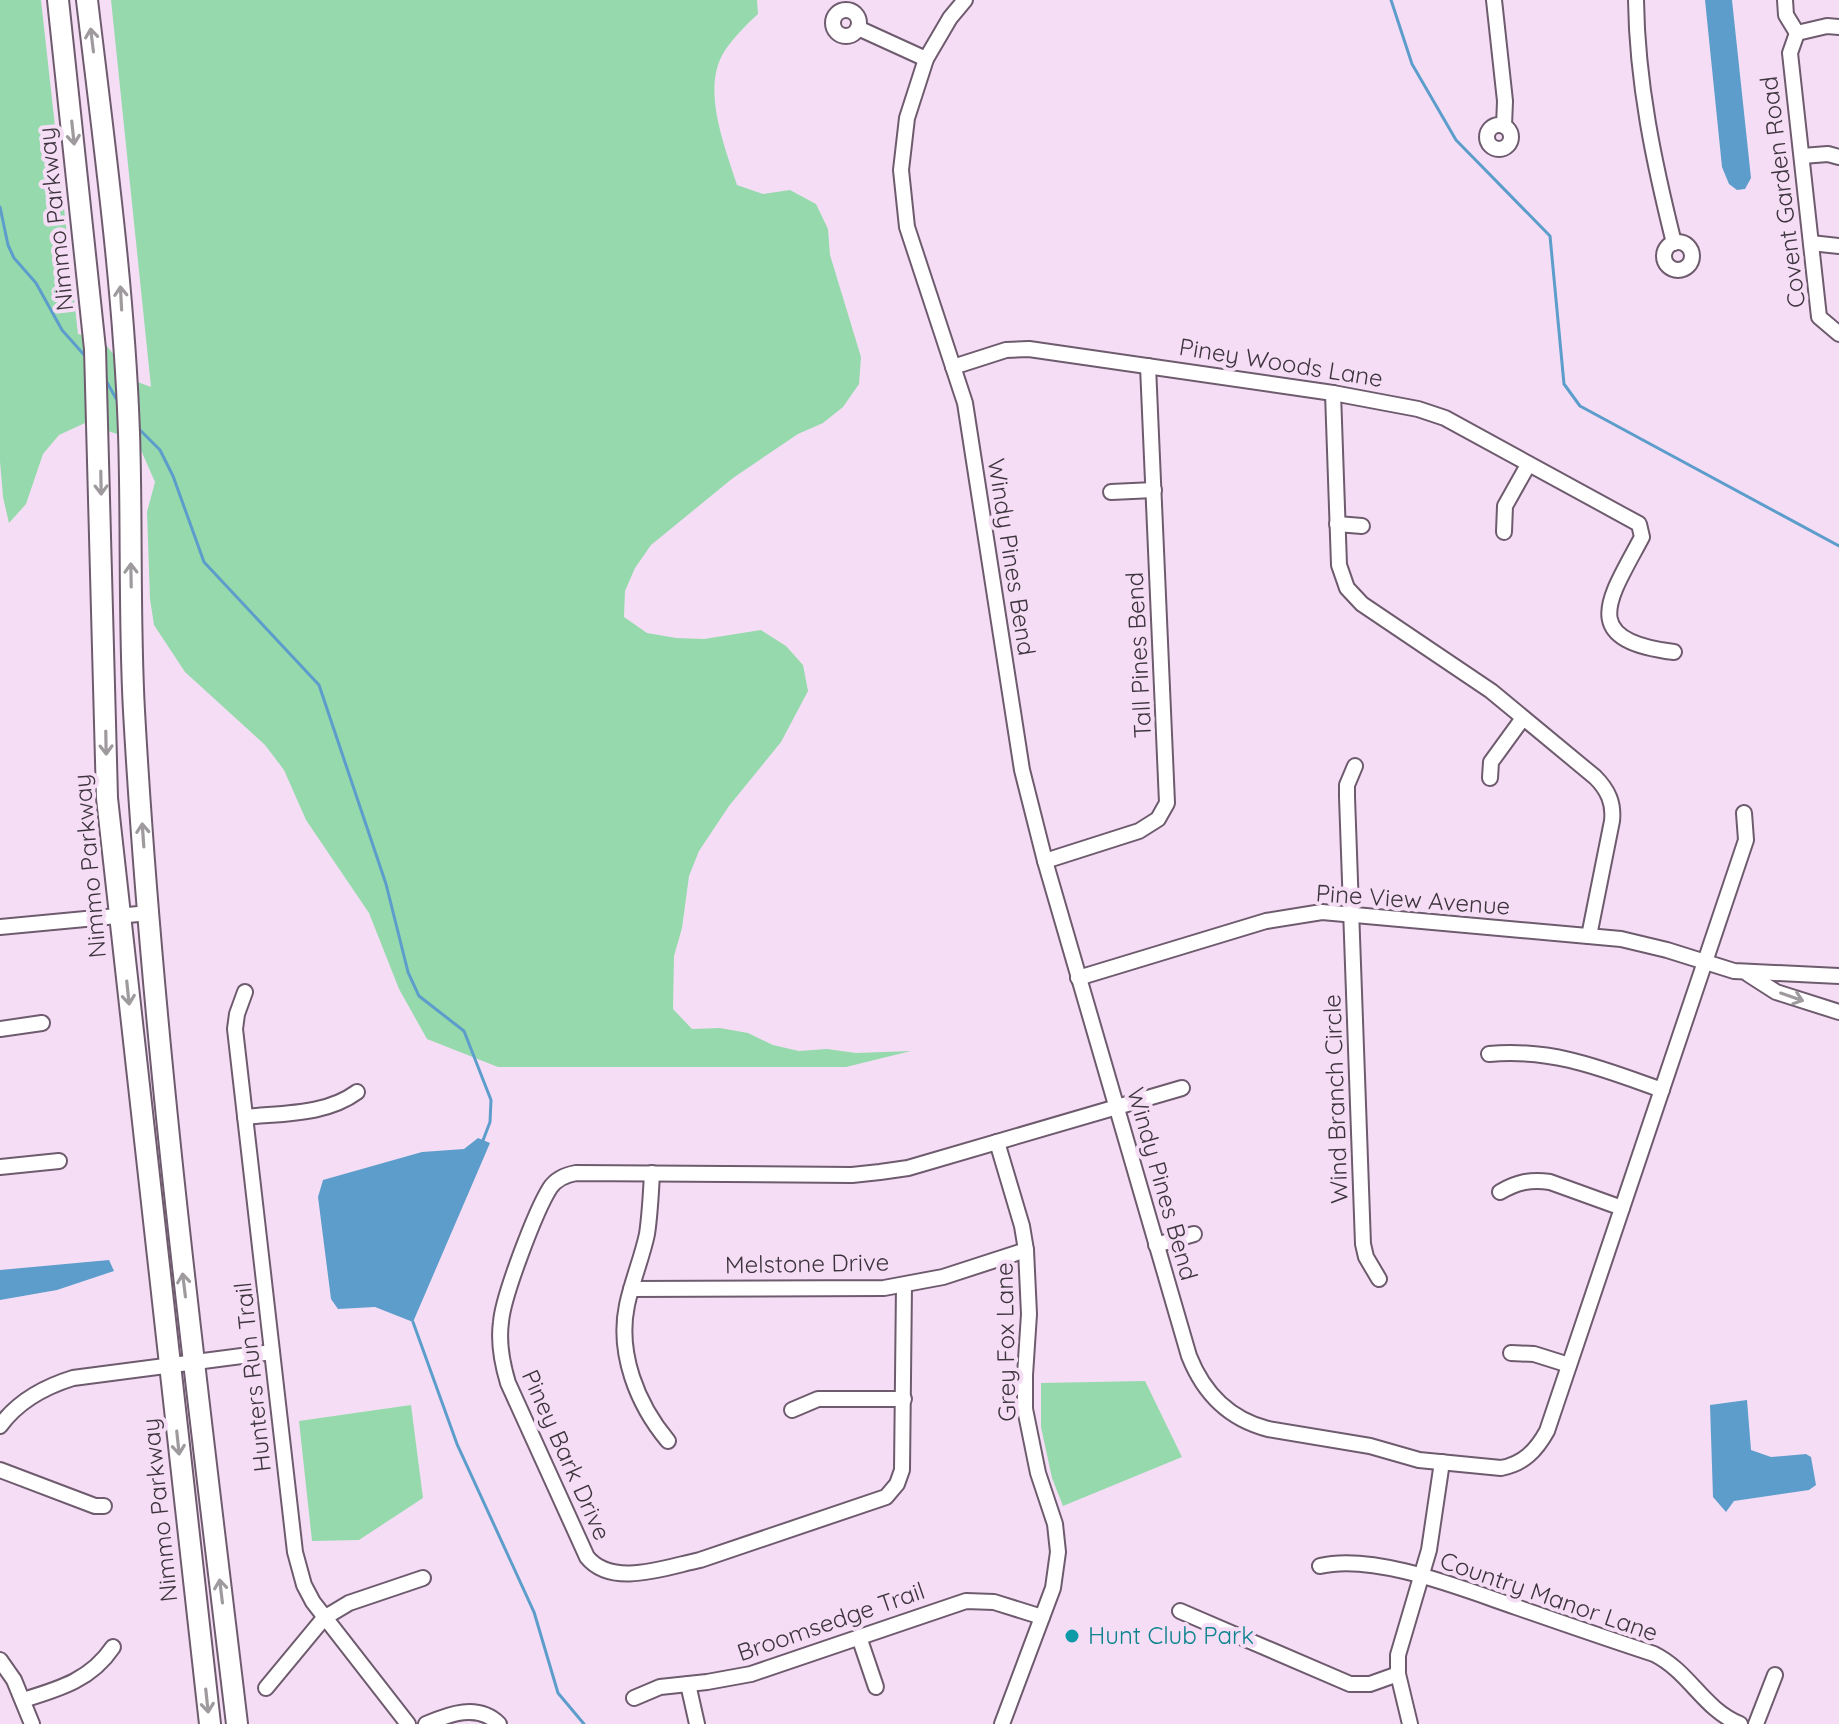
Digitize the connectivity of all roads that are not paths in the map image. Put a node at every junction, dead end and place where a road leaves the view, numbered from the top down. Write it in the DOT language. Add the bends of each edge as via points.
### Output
graph roads {
  1 [pos="58,0"];
  2 [pos="87,0"];
  3 [pos="965,0"];
  4 [pos="1494,0"];
  5 [pos="1636,0"];
  6 [pos="1785,0"];
  7 [pos="1839,27"];
  8 [pos="858,28"];
  9 [pos="1797,33"];
  10 [pos="926,59"];
  11 [pos="1504,126"];
  12 [pos="1802,156"];
  13 [pos="1839,157"];
  14 [pos="1674,243"];
  15 [pos="1811,243"];
  16 [pos="1839,246"];
  17 [pos="1839,334"];
  18 [pos="1148,366"];
  19 [pos="953,367"];
  20 [pos="1333,393"];
  21 [pos="1528,465"];
  22 [pos="1154,490"];
  23 [pos="1111,492"];
  24 [pos="1337,524"];
  25 [pos="1362,526"];
  26 [pos="1504,532"];
  27 [pos="1674,652"];
  28 [pos="1523,718"];
  29 [pos="1355,766"];
  30 [pos="1490,778"];
  31 [pos="1744,813"];
  32 [pos="1045,861"];
  33 [pos="149,913"];
  34 [pos="1350,914"];
  35 [pos="120,916"];
  36 [pos="0,927"];
  37 [pos="1589,936"];
  38 [pos="1706,963"];
  39 [pos="1748,974"];
  40 [pos="1839,976"];
  41 [pos="1078,978"];
  42 [pos="245,992"];
  43 [pos="1839,1012"];
  44 [pos="42,1023"];
  45 [pos="0,1029"];
  46 [pos="1489,1054"];
  47 [pos="1182,1088"];
  48 [pos="1662,1090"];
  49 [pos="357,1092"];
  50 [pos="1116,1107"];
  51 [pos="245,1117"];
  52 [pos="997,1142"];
  53 [pos="59,1161"];
  54 [pos="0,1167"];
  55 [pos="652,1173"];
  56 [pos="1500,1192"];
  57 [pos="1622,1208"];
  58 [pos="1194,1234"];
  59 [pos="1156,1245"];
  60 [pos="1026,1250"];
  61 [pos="1379,1279"];
  62 [pos="904,1285"];
  63 [pos="631,1289"];
  64 [pos="272,1352"];
  65 [pos="1511,1353"];
  66 [pos="194,1362"];
  67 [pos="170,1365"];
  68 [pos="1569,1365"];
  69 [pos="904,1399"];
  70 [pos="792,1410"];
  71 [pos="0,1426"];
  72 [pos="668,1441"];
  73 [pos="1442,1462"];
  74 [pos="0,1470"];
  75 [pos="104,1506"];
  76 [pos="1320,1566"];
  77 [pos="1423,1577"];
  78 [pos="423,1578"];
  79 [pos="1180,1611"];
  80 [pos="1042,1617"];
  81 [pos="324,1618"];
  82 [pos="859,1637"];
  83 [pos="113,1647"];
  84 [pos="0,1660"];
  85 [pos="1398,1674"];
  86 [pos="1775,1675"];
  87 [pos="688,1684"];
  88 [pos="876,1687"];
  89 [pos="266,1688"];
  90 [pos="634,1698"];
  91 [pos="23,1700"];
  92 [pos="32,1724"];
  93 [pos="210,1724"];
  94 [pos="237,1724"];
  95 [pos="408,1724"];
  96 [pos="426,1724"];
  97 [pos="499,1724"];
  98 [pos="697,1724"];
  99 [pos="1002,1724"];
  100 [pos="1410,1724"];
  101 [pos="1740,1724"];
  102 [pos="1756,1724"];
  1 -- 35 [label="highway, Nimmo Parkway, one-way" via="99,405 107,798"];
  33 -- 2 [label="highway, Nimmo Parkway, one-way" via="134,708 129,431 120,283"];
  3 -- 10 [label="street, Windy Pines Bend"];
  4 -- 11 [label="street"];
  5 -- 14 [label="street" via="1645,110"];
  6 -- 9 [label="street" via="1786,15"];
  7 -- 9 [label="street"];
  8 -- 10 [label="street"];
  9 -- 12 [label="street, Covent Garden Road" via="1790,53"];
  10 -- 19 [label="street, Windy Pines Bend" via="907,118 902,198 915,256"];
  12 -- 13 [label="street"];
  12 -- 15 [label="street, Covent Garden Road"];
  15 -- 16 [label="street"];
  15 -- 17 [label="street, Covent Garden Road" via="1819,317"];
  18 -- 19 [label="street, Piney Woods Lane" via="1019,349"];
  18 -- 20 [label="street, Piney Woods Lane"];
  18 -- 22 [label="street, Tall Pines Bend"];
  19 -- 32 [label="street, Windy Pines Bend" via="968,423 1022,770"];
  20 -- 21 [label="street, Piney Woods Lane" via="1445,418"];
  20 -- 24 [label="street"];
  21 -- 26 [label="street" via="1505,506"];
  21 -- 27 [label="street, Piney Woods Lane" via="1639,524 1643,532 1611,594 1611,624 1633,644"];
  22 -- 23 [label="street"];
  22 -- 32 [label="street, Tall Pines Bend" via="1167,803 1158,819 1139,831"];
  24 -- 25 [label="street"];
  24 -- 28 [label="street" via="1339,565 1354,598"];
  28 -- 30 [label="street" via="1491,762"];
  28 -- 37 [label="street" via="1603,786 1612,803"];
  29 -- 34 [label="street, Wind Branch Circle" via="1347,785"];
  31 -- 38 [label="street, Windy Pines Bend" via="1746,840"];
  32 -- 41 [label="street, Windy Pines Bend"];
  33 -- 35 [label="street"];
  66 -- 33 [label="highway, Nimmo Parkway, one-way"];
  34 -- 37 [label="street, Pine View Avenue"];
  34 -- 41 [label="street, Pine View Avenue" via="1322,912 1266,921"];
  34 -- 61 [label="street, Wind Branch Circle" via="1363,1244"];
  35 -- 36 [label="street"];
  35 -- 67 [label="highway, Nimmo Parkway, one-way"];
  37 -- 38 [label="street, Pine View Avenue" via="1644,944"];
  38 -- 39 [label="street, Pine View Avenue"];
  38 -- 48 [label="street, Windy Pines Bend"];
  39 -- 40 [label="street, Pine View Avenue"];
  39 -- 43 [label="street, Pine View Avenue, one-way" via="1776,992"];
  41 -- 50 [label="street, Windy Pines Bend"];
  42 -- 51 [label="street, Hunters Run Trail" via="235,1029"];
  44 -- 45 [label="street"];
  46 -- 48 [label="street" via="1557,1056"];
  47 -- 50 [label="street, Piney Bark Drive"];
  48 -- 57 [label="street, Windy Pines Bend"];
  49 -- 51 [label="street" via="325,1108"];
  50 -- 52 [label="street, Piney Bark Drive"];
  50 -- 59 [label="street, Windy Pines Bend"];
  51 -- 64 [label="street, Hunters Run Trail"];
  52 -- 55 [label="street, Piney Bark Drive" via="908,1168 852,1175"];
  52 -- 60 [label="street, Grey Fox Lane"];
  53 -- 54 [label="street"];
  55 -- 63 [label="street" via="647,1233"];
  55 -- 69 [label="street, Piney Bark Drive" via="576,1173 557,1180 534,1225 502,1315 501,1353 508,1383 592,1564 615,1574 684,1563 879,1501 893,1491 901,1475"];
  56 -- 57 [label="street" via="1526,1181 1550,1182"];
  57 -- 68 [label="street, Windy Pines Bend"];
  58 -- 59 [label="street"];
  59 -- 73 [label="street, Windy Pines Bend" via="1195,1372 1227,1411 1268,1429"];
  60 -- 62 [label="street, Melstone Drive"];
  60 -- 80 [label="street, Grey Fox Lane" via="1025,1409 1058,1552"];
  62 -- 63 [label="street, Melstone Drive"];
  62 -- 69 [label="street, Piney Bark Drive"];
  63 -- 72 [label="street" via="625,1322 629,1366 642,1402"];
  64 -- 66 [label="street"];
  64 -- 81 [label="street, Hunters Run Trail" via="295,1552 304,1585"];
  65 -- 68 [label="street"];
  66 -- 67 [label="street"];
  94 -- 66 [label="highway, Nimmo Parkway, one-way"];
  67 -- 71 [label="street" via="59,1383 26,1399"];
  67 -- 93 [label="highway, Nimmo Parkway, one-way"];
  68 -- 73 [label="street, Windy Pines Bend" via="1547,1431 1525,1459 1501,1468"];
  69 -- 70 [label="street" via="818,1399"];
  73 -- 77 [label="street"];
  74 -- 75 [label="street"];
  76 -- 77 [label="street, Country Manor Lane" via="1360,1564"];
  77 -- 85 [label="street" via="1400,1644"];
  77 -- 101 [label="street, Country Manor Lane" via="1654,1654 1680,1670 1713,1708"];
  78 -- 81 [label="street" via="349,1603"];
  79 -- 85 [label="street" via="1350,1684 1370,1684"];
  80 -- 82 [label="street, Broomsedge Trail" via="994,1602 966,1601"];
  80 -- 99 [label="street, Grey Fox Lane"];
  81 -- 89 [label="street"];
  81 -- 95 [label="street, Hunters Run Trail"];
  82 -- 87 [label="street, Broomsedge Trail" via="751,1674"];
  82 -- 88 [label="street"];
  83 -- 91 [label="street" via="80,1679"];
  84 -- 91 [label="street"];
  85 -- 100 [label="street"];
  86 -- 102 [label="street"];
  87 -- 90 [label="street, Broomsedge Trail" via="660,1687"];
  87 -- 98 [label="street"];
  91 -- 92 [label="street"];
  96 -- 97 [label="street" via="467,1712"];
}
